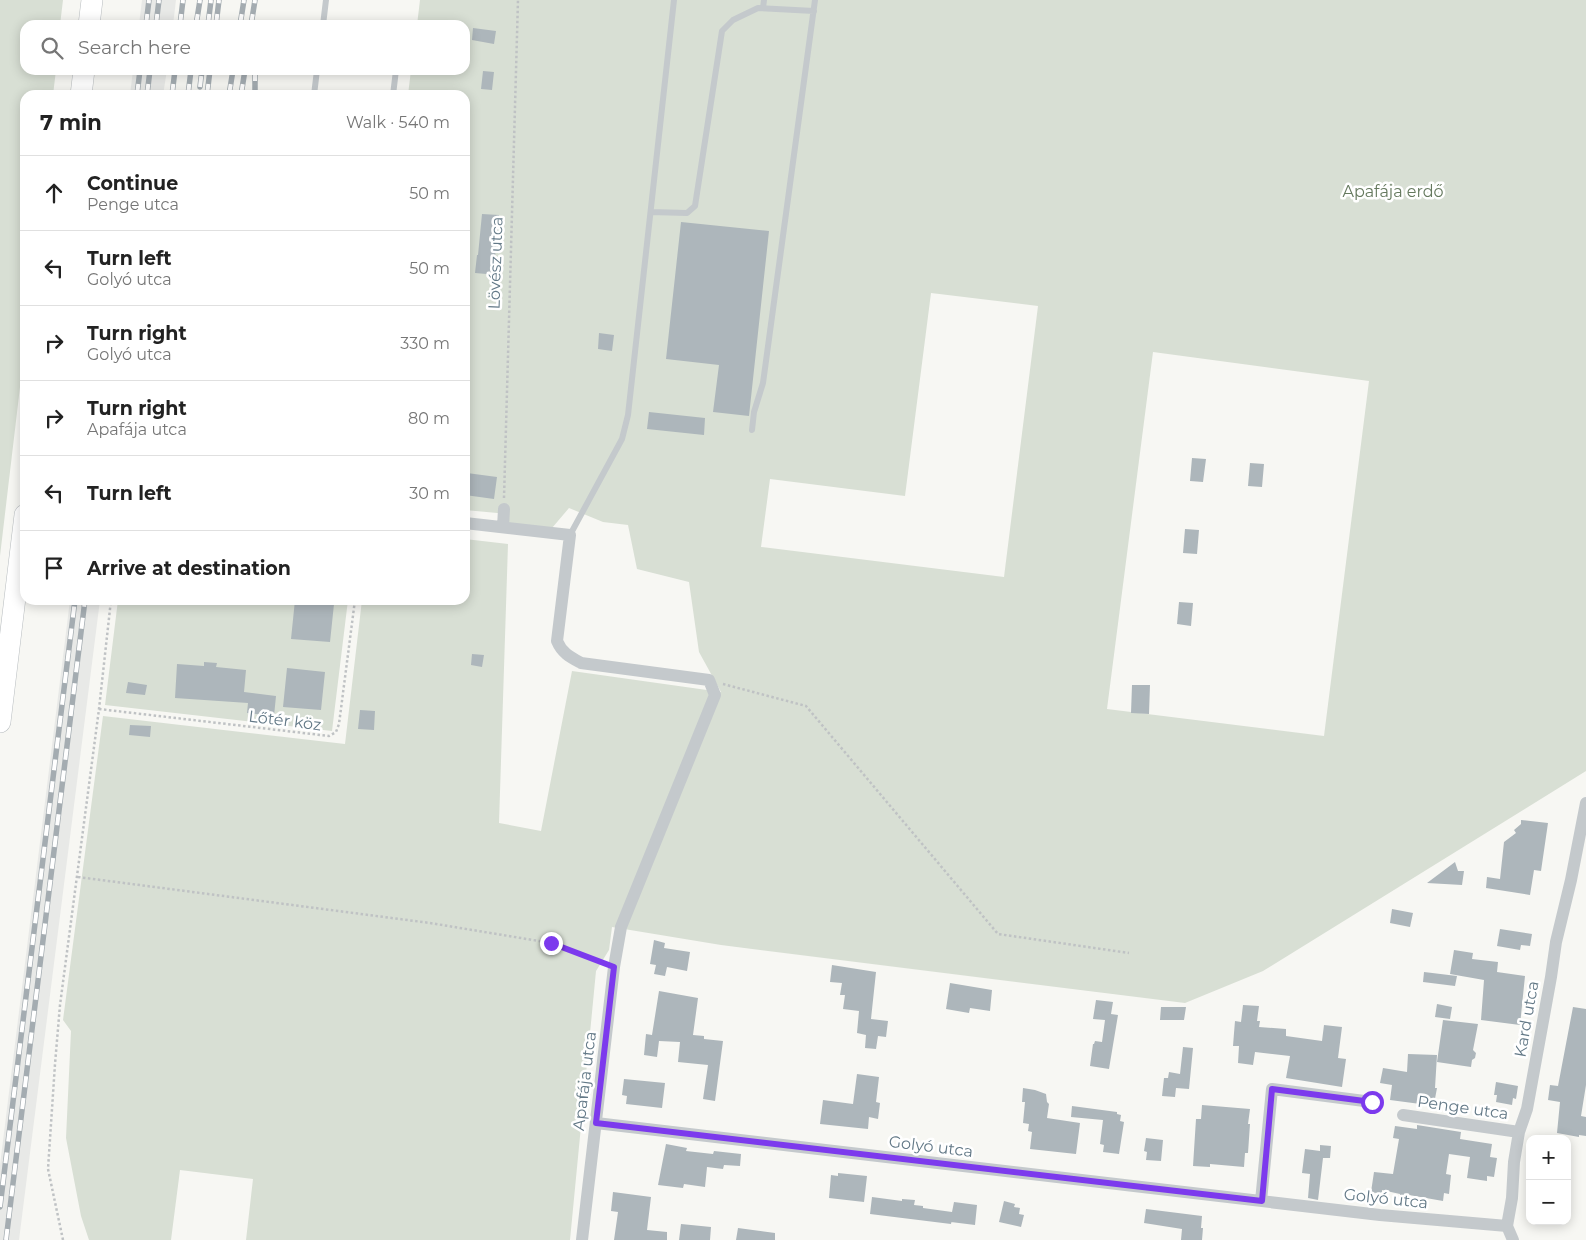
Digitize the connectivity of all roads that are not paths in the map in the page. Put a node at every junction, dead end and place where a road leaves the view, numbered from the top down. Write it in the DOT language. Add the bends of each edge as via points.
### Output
graph roads {
  1 [pos="92,0"];
  2 [pos="326,0"];
  3 [pos="674,0"];
  4 [pos="764,0"];
  5 [pos="815,0"];
  6 [pos="763,8"];
  7 [pos="814,11"];
  8 [pos="90,20"];
  9 [pos="324,20"];
  10 [pos="83,75"];
  11 [pos="316,75"];
  12 [pos="395,75"];
  13 [pos="82,90"];
  14 [pos="315,90"];
  15 [pos="394,90"];
  16 [pos="651,212"];
  17 [pos="752,430"];
  18 [pos="504,509"];
  19 [pos="470,524"];
  20 [pos="503,527"];
  21 [pos="570,535"];
  22 [pos="20,556"];
  23 [pos="0,722"];
  24 [pos="1586,803"];
  25 [pos="1372,1102"];
  26 [pos="1403,1115"];
  27 [pos="596,1123"];
  28 [pos="1519,1132"];
  29 [pos="1262,1201"];
  30 [pos="1507,1226"];
  31 [pos="582,1240"];
  32 [pos="1513,1240"];
  1 -- 8 [label="main road"];
  2 -- 9 [label="lane"];
  3 -- 16 [label="lane"];
  4 -- 6 [label="lane"];
  5 -- 7 [label="lane"];
  6 -- 7 [label="lane"];
  6 -- 16 [label="lane" via="733,20 722,31 695,206 687,213"];
  7 -- 17 [label="lane" via="763,382"];
  10 -- 13 [label="main road"];
  11 -- 14 [label="lane"];
  12 -- 15 [label="lane"];
  16 -- 21 [label="lane" via="628,415 622,439"];
  18 -- 20 [label="street"];
  19 -- 20 [label="street"];
  20 -- 21 [label="street"];
  21 -- 27 [label="street, Apafája utca" via="558,624 557,641 561,650 581,663 709,680 715,695 621,926"];
  22 -- 23 [label="main road"];
  24 -- 28 [label="street, Kard utca" via="1552,959 1527,1109"];
  25 -- 29 [label="street" via="1272,1089"];
  26 -- 28 [label="street, Penge utca"];
  27 -- 29 [label="street, Golyó utca"];
  27 -- 31 [label="street, Apafája utca"];
  28 -- 30 [label="street, Kard utca"];
  29 -- 30 [label="street, Golyó utca"];
  30 -- 32 [label="street"];
}
